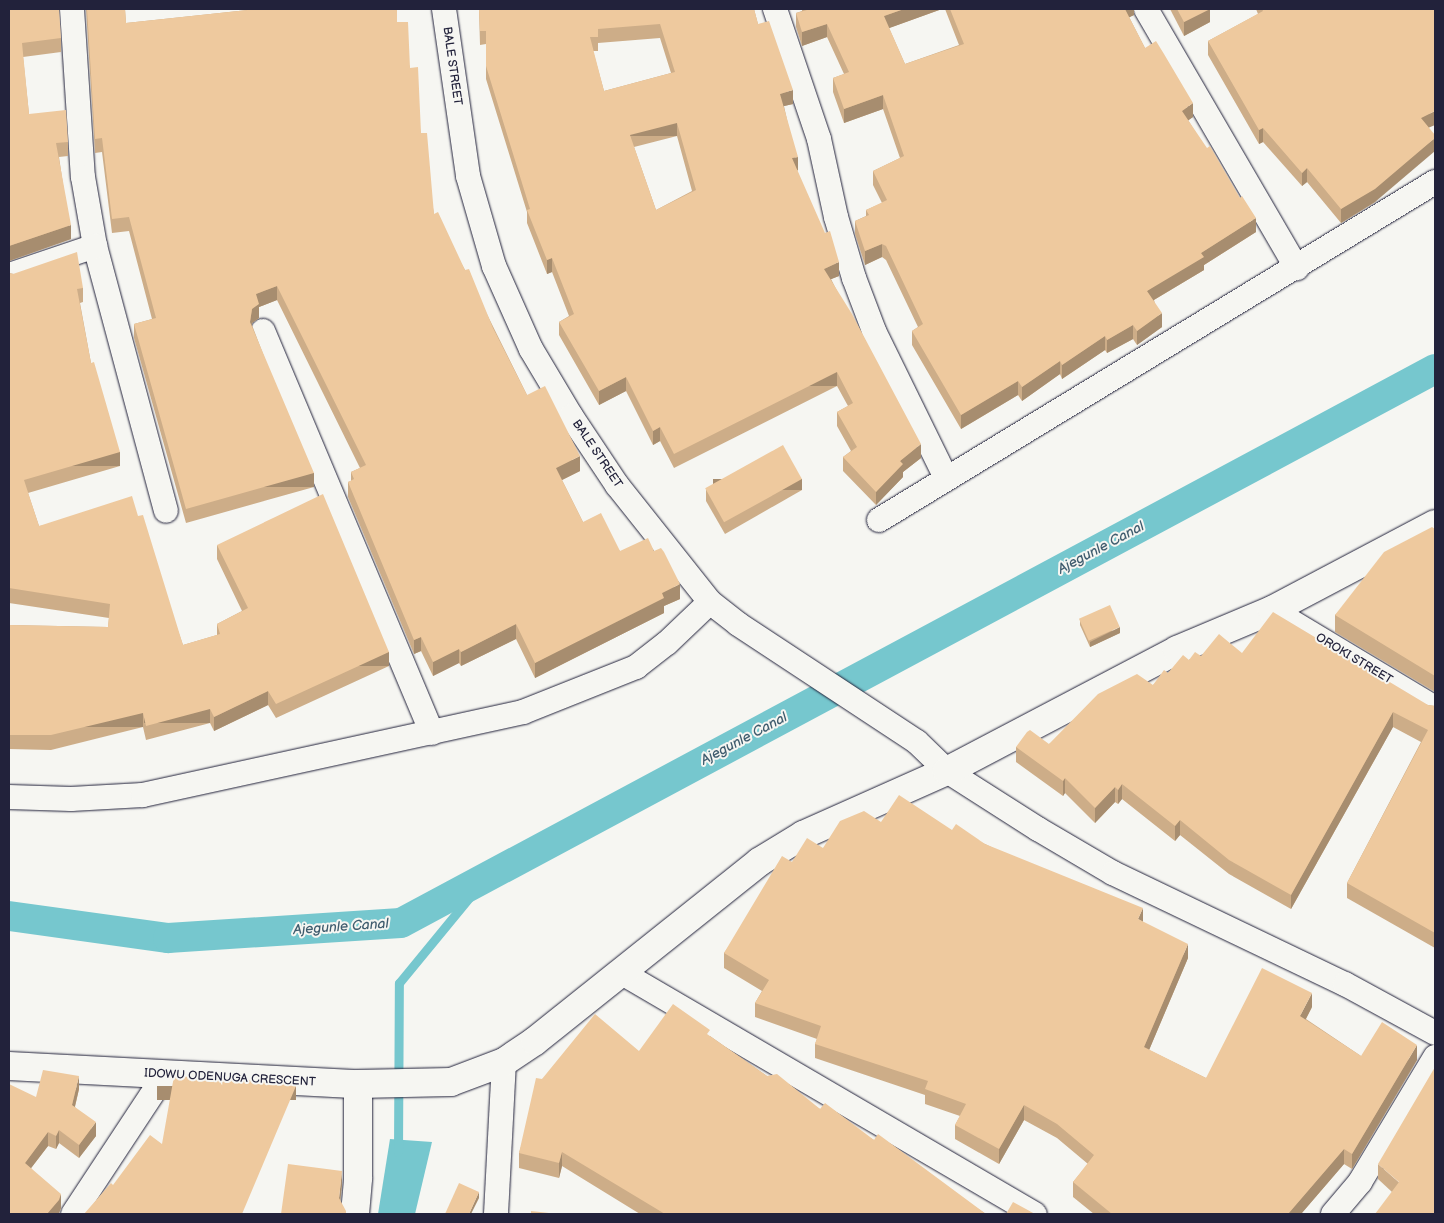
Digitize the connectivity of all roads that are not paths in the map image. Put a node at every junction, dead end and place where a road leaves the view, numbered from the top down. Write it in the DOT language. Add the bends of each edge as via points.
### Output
graph roads {
  1 [pos="72,9"];
  2 [pos="444,9"];
  3 [pos="775,9"];
  4 [pos="1146,9"];
  5 [pos="1435,182"];
  6 [pos="95,246"];
  7 [pos="1297,268"];
  8 [pos="9,275"];
  9 [pos="263,331"];
  10 [pos="946,478"];
  11 [pos="166,511"];
  12 [pos="879,520"];
  13 [pos="1435,524"];
  14 [pos="710,602"];
  15 [pos="1272,610"];
  16 [pos="1435,708"];
  17 [pos="432,733"];
  18 [pos="948,771"];
  19 [pos="9,797"];
  20 [pos="622,973"];
  21 [pos="1435,1032"];
  22 [pos="1435,1058"];
  23 [pos="504,1062"];
  24 [pos="9,1066"];
  25 [pos="164,1076"];
  26 [pos="358,1084"];
  27 [pos="1019,1210"];
  28 [pos="73,1214"];
  29 [pos="355,1214"];
  30 [pos="496,1214"];
  31 [pos="1333,1214"];
  1 -- 6 [label="street" via="83,177"];
  2 -- 14 [label="street, BALE STREET" via="468,176 494,266 531,349 617,484"];
  3 -- 10 [label="street" via="819,139 836,217 854,278 874,331"];
  4 -- 7 [label="street"];
  5 -- 7 [label="street"];
  6 -- 8 [label="street"];
  6 -- 11 [label="street"];
  7 -- 10 [label="street"];
  9 -- 17 [label="street"];
  10 -- 12 [label="street"];
  13 -- 15 [label="street, IDOWU ODENUGA CRESCENT"];
  14 -- 17 [label="street" via="668,643 636,667 523,712"];
  14 -- 18 [label="street, BALE STREET" via="738,624 917,742"];
  15 -- 16 [label="street, OROKI STREET"];
  15 -- 18 [label="street, IDOWU ODENUGA CRESCENT" via="1177,650"];
  17 -- 19 [label="street" via="143,795 70,799"];
  18 -- 20 [label="street, IDOWU ODENUGA CRESCENT" via="795,840 759,862"];
  18 -- 21 [label="street, BALE STREET" via="1113,873 1345,984"];
  20 -- 23 [label="street, IDOWU ODENUGA CRESCENT" via="564,1020"];
  20 -- 27 [label="street"];
  22 -- 31 [label="street" via="1360,1182"];
  23 -- 26 [label="street, IDOWU ODENUGA CRESCENT" via="451,1082"];
  23 -- 30 [label="street"];
  24 -- 25 [label="street, IDOWU ODENUGA CRESCENT"];
  25 -- 26 [label="street, IDOWU ODENUGA CRESCENT"];
  25 -- 28 [label="street"];
  26 -- 29 [label="street"];
}
